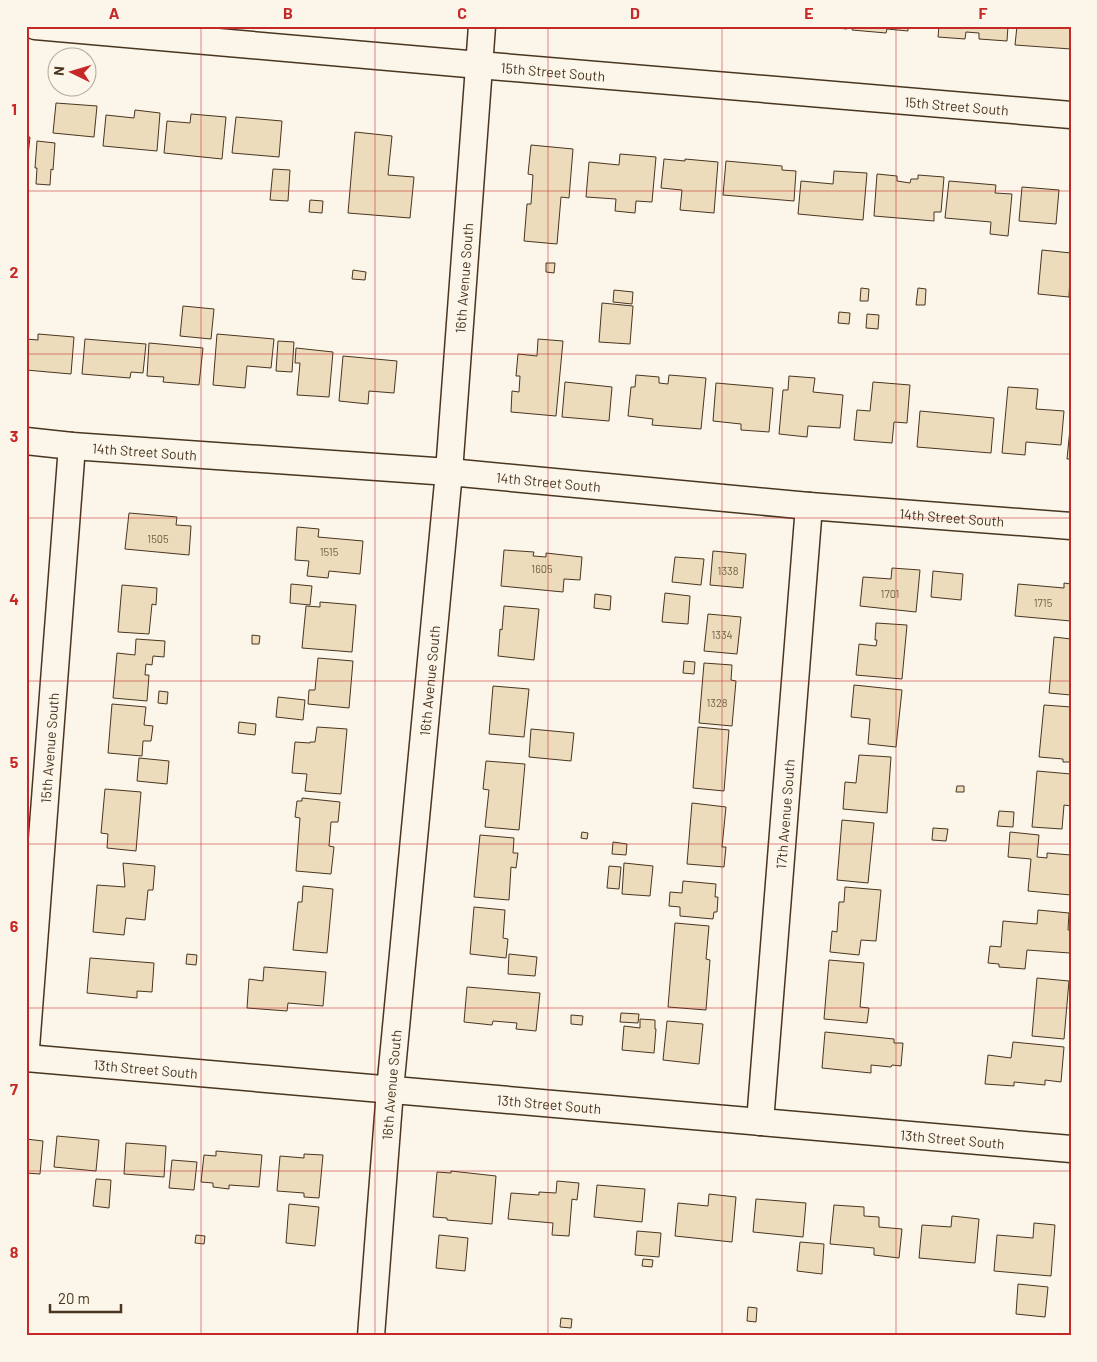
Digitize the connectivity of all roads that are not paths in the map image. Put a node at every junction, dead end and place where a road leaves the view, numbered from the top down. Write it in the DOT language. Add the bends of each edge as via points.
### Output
graph roads {
  1 [pos="35,26"];
  2 [pos="482,26"];
  3 [pos="479,65"];
  4 [pos="1071,114"];
  5 [pos="26,441"];
  6 [pos="72,446"];
  7 [pos="449,472"];
  8 [pos="809,506"];
  9 [pos="1071,526"];
  10 [pos="26,1048"];
  11 [pos="26,1058"];
  12 [pos="390,1090"];
  13 [pos="760,1122"];
  14 [pos="1071,1149"];
  15 [pos="371,1336"];
  1 -- 3 [label="street, 15th Street South"];
  2 -- 3 [label="street, 16th Avenue South"];
  3 -- 4 [label="street, 15th Street South"];
  3 -- 7 [label="street, 16th Avenue South"];
  5 -- 6 [label="street, 14th Street South"];
  6 -- 7 [label="street, 14th Street South"];
  6 -- 10 [label="street, 15th Avenue South"];
  7 -- 8 [label="street, 14th Street South"];
  7 -- 12 [label="street, 16th Avenue South"];
  8 -- 9 [label="street, 14th Street South"];
  8 -- 13 [label="street, 17th Avenue South"];
  11 -- 12 [label="street, 13th Street South"];
  12 -- 13 [label="street, 13th Street South"];
  12 -- 15 [label="street, 16th Avenue South"];
  13 -- 14 [label="street, 13th Street South"];
}
